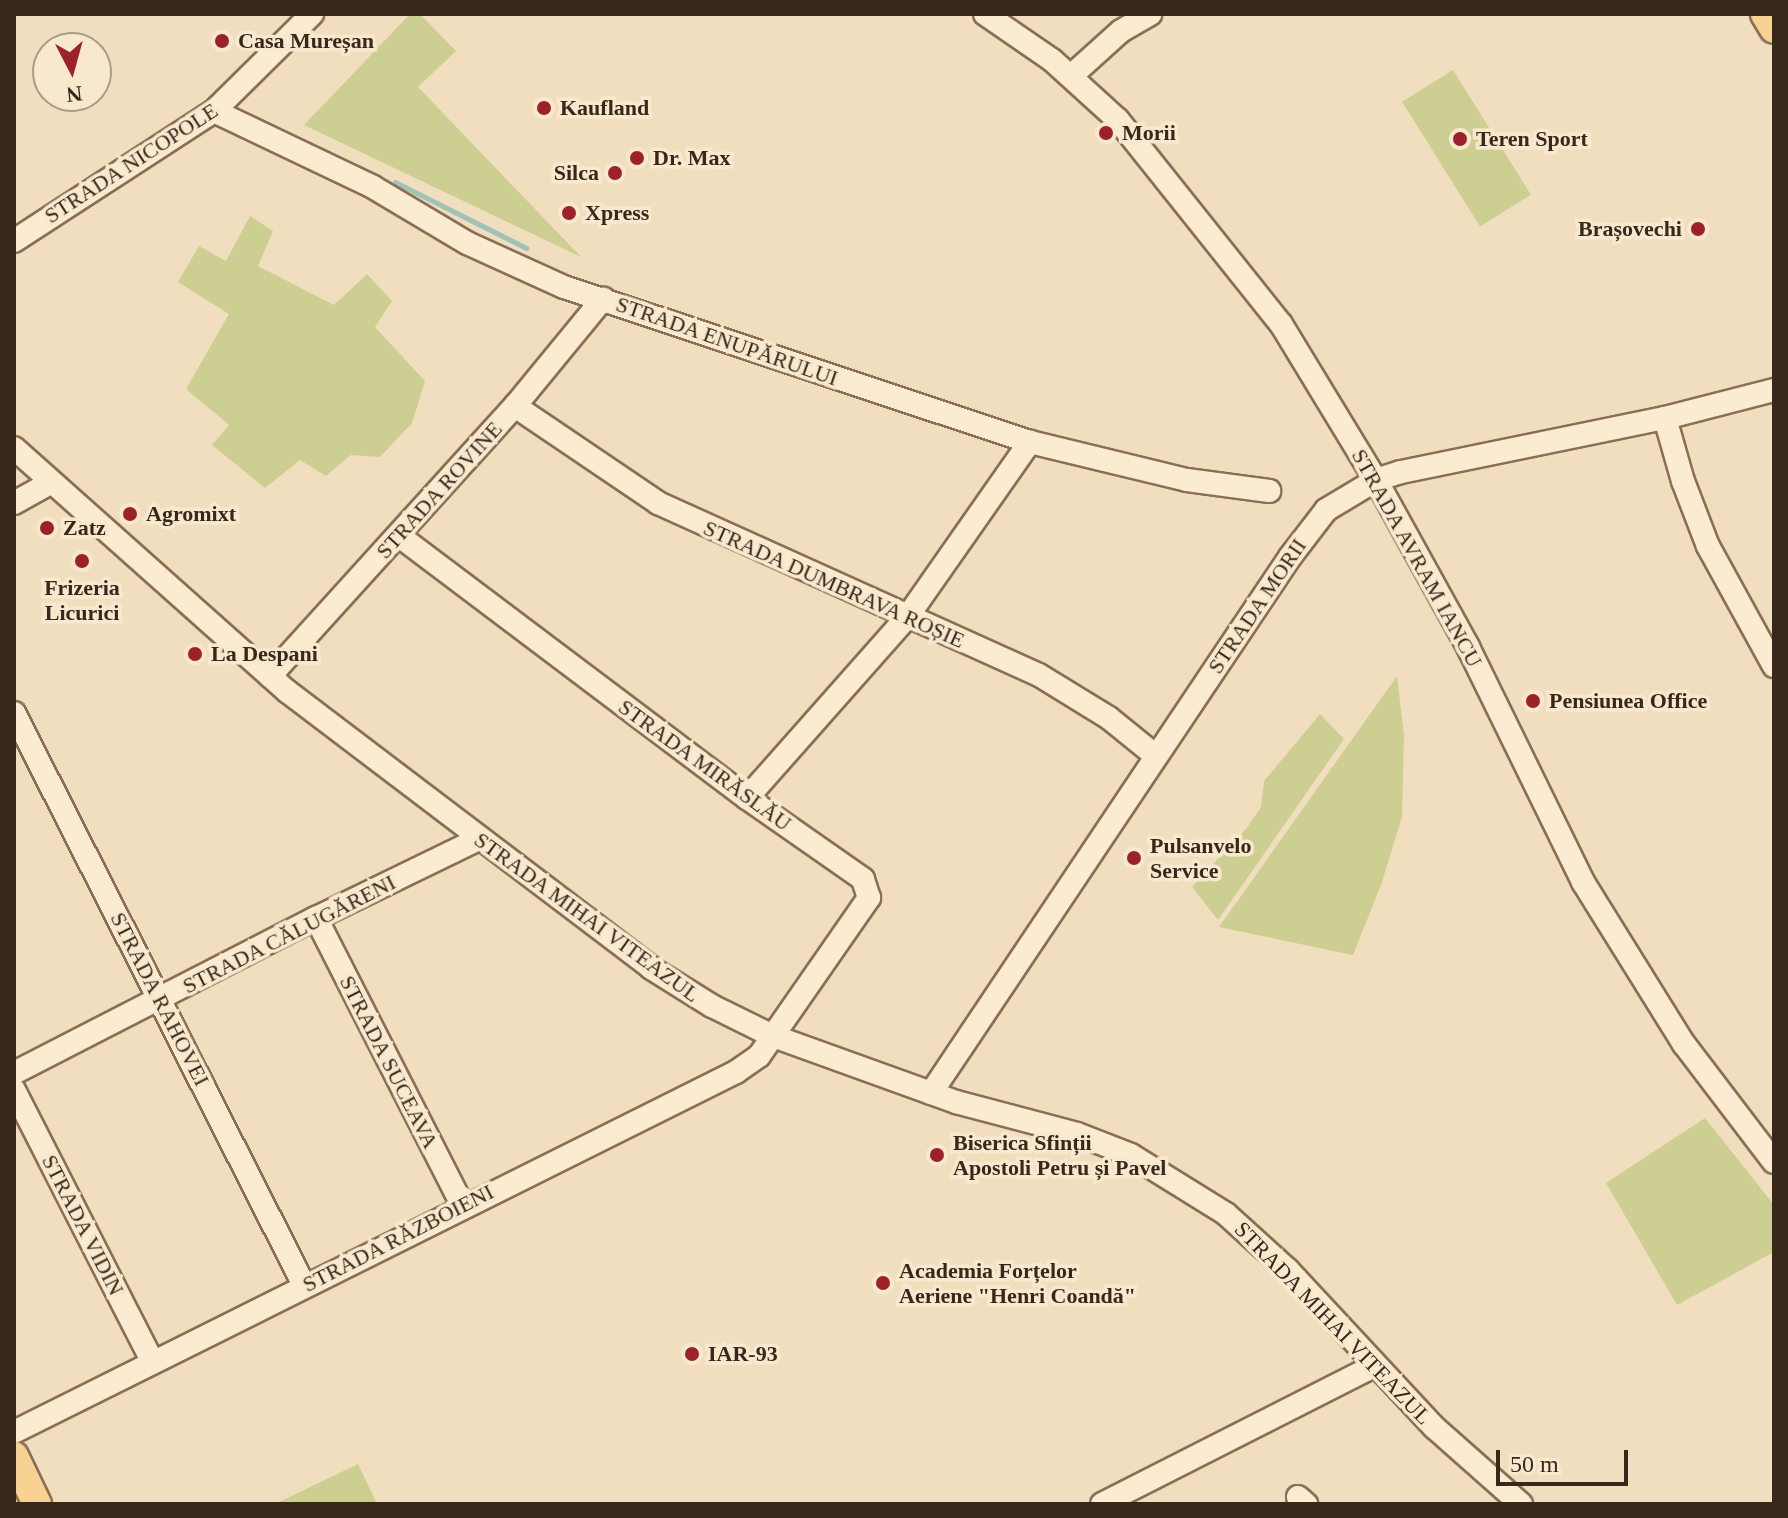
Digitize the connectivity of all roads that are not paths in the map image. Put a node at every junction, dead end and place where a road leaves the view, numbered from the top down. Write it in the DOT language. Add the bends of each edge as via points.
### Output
graph roads {
  1 [pos="312,14"];
  2 [pos="985,14"];
  3 [pos="1150,14"];
  4 [pos="1765,14"];
  5 [pos="1774,29"];
  6 [pos="1071,76"];
  7 [pos="214,111"];
  8 [pos="14,241"];
  9 [pos="603,299"];
  10 [pos="1774,390"];
  11 [pos="515,406"];
  12 [pos="1665,418"];
  13 [pos="1030,442"];
  14 [pos="14,448"];
  15 [pos="1376,480"];
  16 [pos="52,482"];
  17 [pos="1269,491"];
  18 [pos="14,503"];
  19 [pos="399,536"];
  20 [pos="908,616"];
  21 [pos="1774,666"];
  22 [pos="270,676"];
  23 [pos="14,713"];
  24 [pos="1156,756"];
  25 [pos="747,798"];
  26 [pos="479,839"];
  27 [pos="316,918"];
  28 [pos="160,998"];
  29 [pos="773,1036"];
  30 [pos="14,1073"];
  31 [pos="14,1090"];
  32 [pos="931,1093"];
  33 [pos="1774,1162"];
  34 [pos="462,1205"];
  35 [pos="304,1285"];
  36 [pos="152,1361"];
  37 [pos="1374,1366"];
  38 [pos="14,1432"];
  39 [pos="14,1456"];
  40 [pos="37,1504"];
  41 [pos="1102,1504"];
  42 [pos="1521,1504"];
  1 -- 7 [label="street, STRADA NICOPOLE"];
  2 -- 6 [label="street, STRADA AVRAM IANCU"];
  3 -- 6 [label="street" via="1121,31"];
  4 -- 5 [label="main road"];
  6 -- 15 [label="street, STRADA AVRAM IANCU" via="1118,120 1247,278"];
  7 -- 8 [label="street, STRADA NICOPOLE"];
  7 -- 9 [label="street, STRADA ENUPĂRULUI" via="373,187 504,262"];
  9 -- 11 [label="street, STRADA ROVINE"];
  9 -- 13 [label="street, STRADA ENUPĂRULUI"];
  10 -- 12 [label="street, STRADA MORII"];
  11 -- 19 [label="street, STRADA ROVINE"];
  11 -- 20 [label="street, STRADA DUMBRAVA ROȘIE" via="658,503"];
  12 -- 15 [label="street, STRADA MORII"];
  12 -- 21 [label="street" via="1708,546"];
  13 -- 17 [label="street, STRADA ENUPĂRULUI" via="1187,480"];
  13 -- 20 [label="street"];
  14 -- 16 [label="street, STRADA MIHAI VITEAZUL"];
  15 -- 24 [label="street, STRADA MORII" via="1344,496 1310,527"];
  15 -- 33 [label="street, STRADA AVRAM IANCU" via="1468,647 1591,895 1684,1044"];
  16 -- 18 [label="street"];
  16 -- 22 [label="street, STRADA MIHAI VITEAZUL"];
  19 -- 22 [label="street, STRADA ROVINE"];
  19 -- 25 [label="street, STRADA MIRĂSLĂU"];
  20 -- 24 [label="street, STRADA DUMBRAVA ROȘIE" via="1039,675 1109,718"];
  20 -- 25 [label="street"];
  22 -- 26 [label="street, STRADA MIHAI VITEAZUL"];
  23 -- 28 [label="street, STRADA RAHOVEI"];
  24 -- 32 [label="street, STRADA MORII"];
  25 -- 29 [label="street, STRADA MIRĂSLĂU" via="863,879 868,890 866,904"];
  26 -- 27 [label="street, STRADA CĂLUGĂRENI"];
  26 -- 29 [label="street, STRADA MIHAI VITEAZUL" via="651,968"];
  27 -- 28 [label="street, STRADA CĂLUGĂRENI"];
  27 -- 34 [label="street, STRADA SUCEAVA"];
  28 -- 30 [label="street, STRADA CĂLUGĂRENI"];
  28 -- 35 [label="street, STRADA RAHOVEI"];
  29 -- 32 [label="street, STRADA MIHAI VITEAZUL"];
  29 -- 34 [label="street, STRADA RĂZBOIENI" via="759,1056 736,1072"];
  31 -- 36 [label="street, STRADA VIDIN"];
  32 -- 37 [label="street, STRADA MIHAI VITEAZUL" via="1077,1134 1167,1175 1258,1241"];
  34 -- 35 [label="street, STRADA RĂZBOIENI"];
  35 -- 36 [label="street, STRADA RĂZBOIENI"];
  36 -- 38 [label="street, STRADA RĂZBOIENI"];
  37 -- 41 [label="street"];
  37 -- 42 [label="street, STRADA MIHAI VITEAZUL"];
  39 -- 40 [label="main road"];
}
